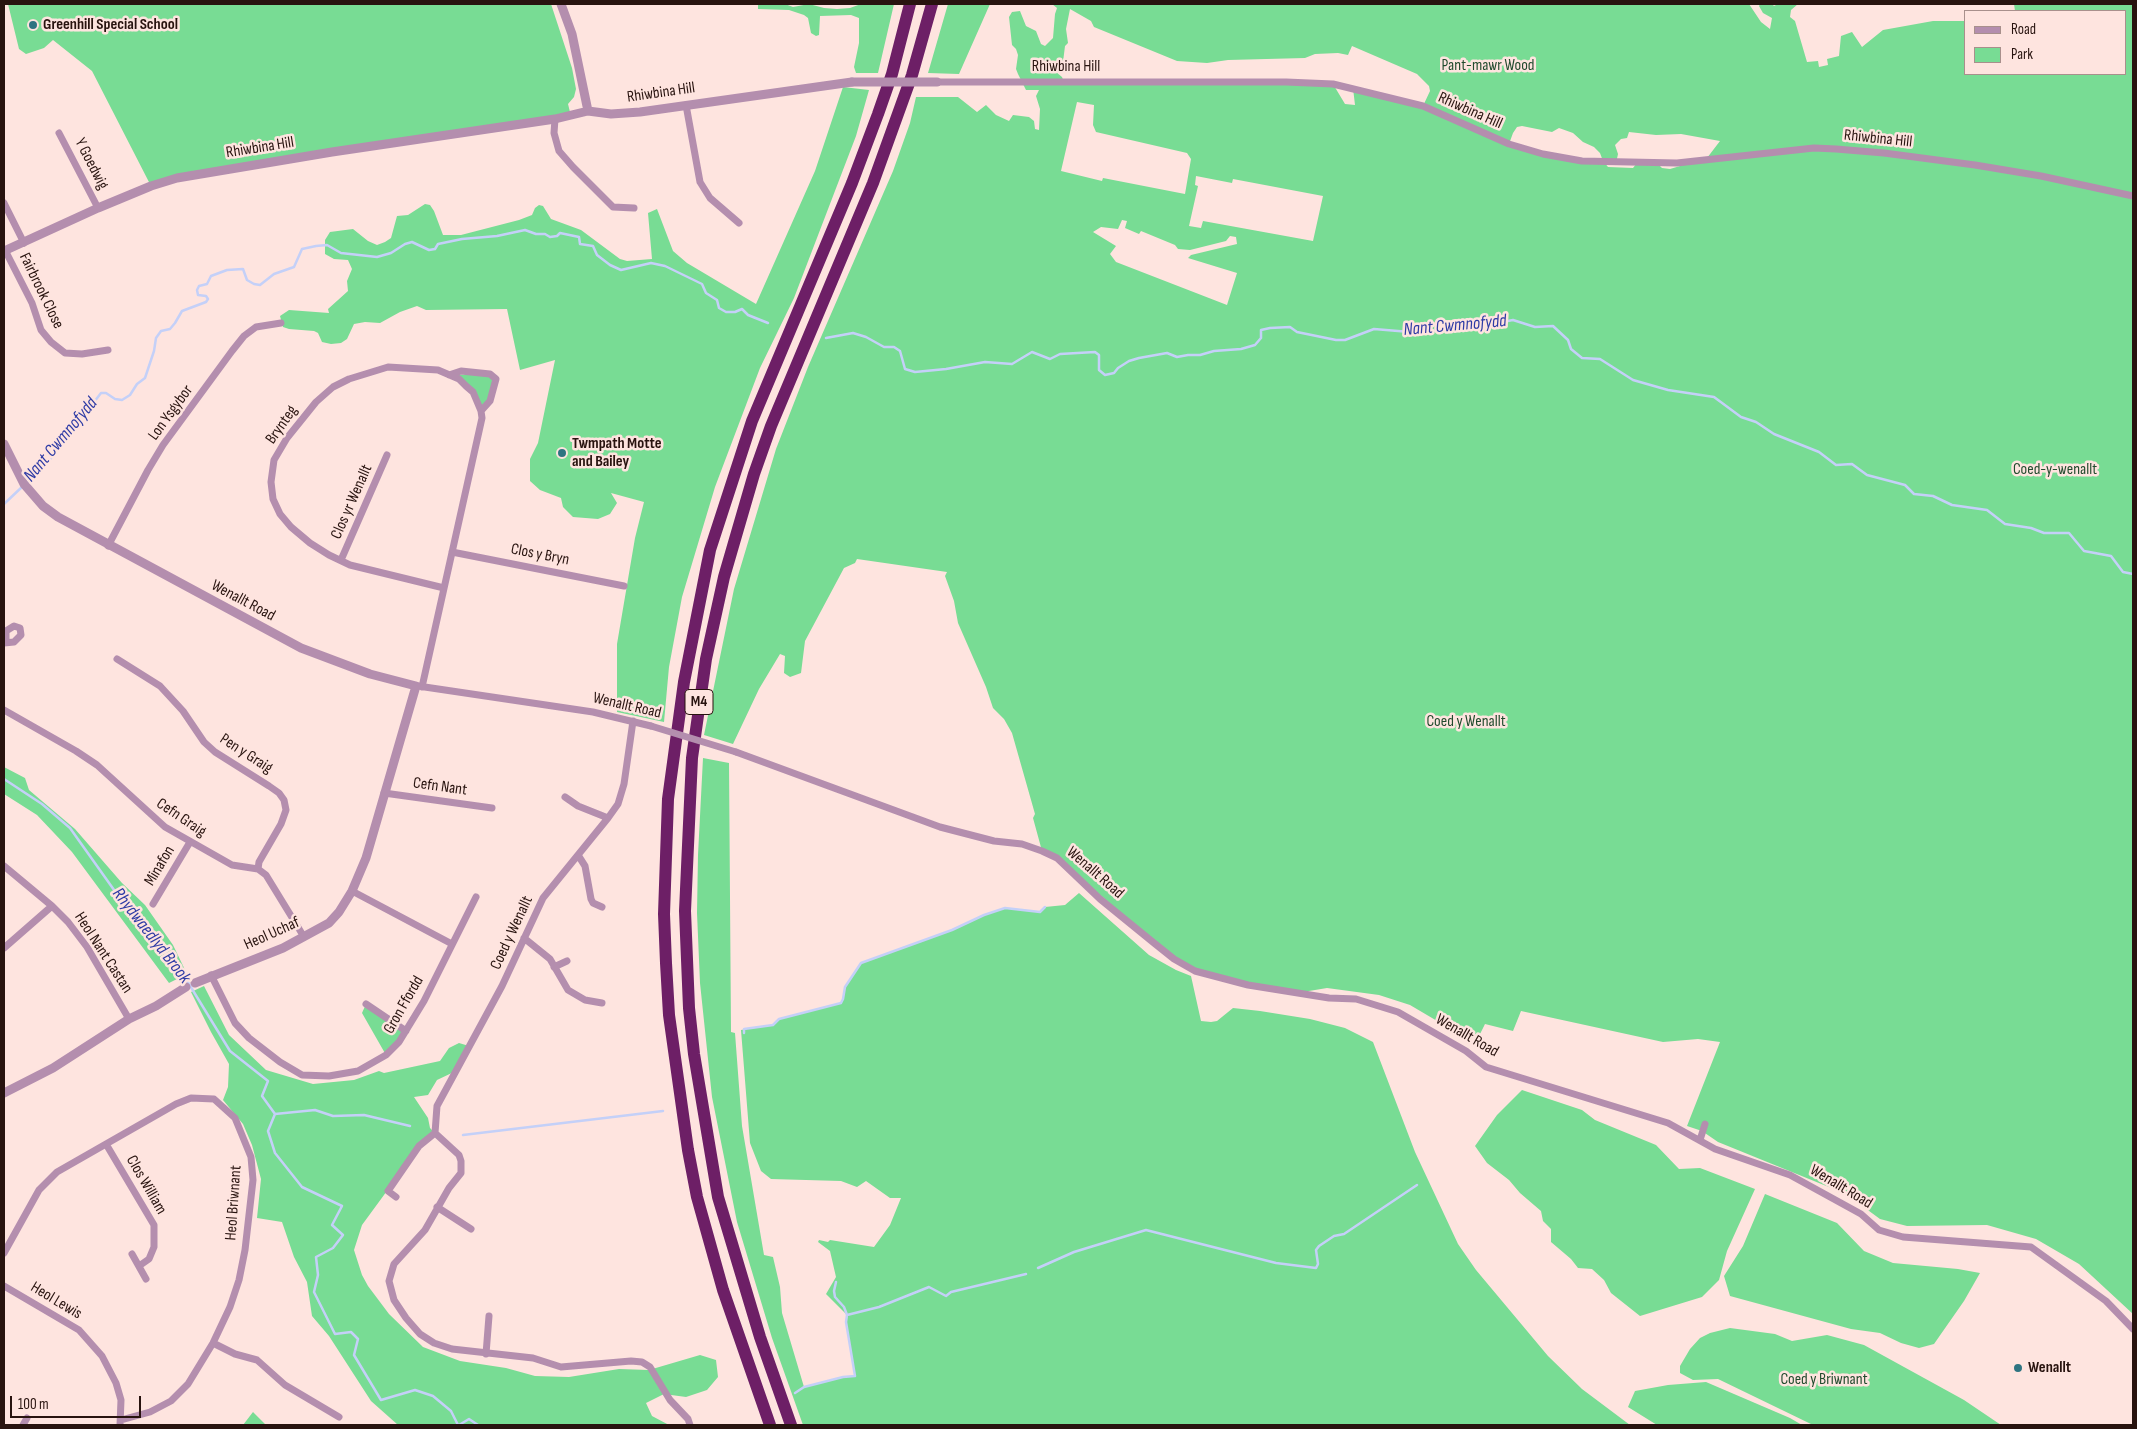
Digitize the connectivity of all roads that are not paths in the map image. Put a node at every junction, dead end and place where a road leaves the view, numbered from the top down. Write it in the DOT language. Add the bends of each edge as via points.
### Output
graph roads {
  1 [pos="561,4"];
  2 [pos="910,4"];
  3 [pos="932,4"];
  4 [pos="937,82"];
  5 [pos="686,105"];
  6 [pos="588,111"];
  7 [pos="555,119"];
  8 [pos="59,133"];
  9 [pos="2133,196"];
  10 [pos="4,203"];
  11 [pos="98,208"];
  12 [pos="634,208"];
  13 [pos="739,223"];
  14 [pos="24,242"];
  15 [pos="5,251"];
  16 [pos="281,323"];
  17 [pos="108,350"];
  18 [pos="449,375"];
  19 [pos="481,411"];
  20 [pos="4,444"];
  21 [pos="388,455"];
  22 [pos="108,546"];
  23 [pos="452,552"];
  24 [pos="341,560"];
  25 [pos="624,586"];
  26 [pos="444,588"];
  27 [pos="117,659"];
  28 [pos="419,686"];
  29 [pos="4,710"];
  30 [pos="633,721"];
  31 [pos="384,793"];
  32 [pos="565,797"];
  33 [pos="492,808"];
  34 [pos="608,818"];
  35 [pos="190,842"];
  36 [pos="578,855"];
  37 [pos="4,866"];
  38 [pos="258,869"];
  39 [pos="352,891"];
  40 [pos="476,896"];
  41 [pos="153,904"];
  42 [pos="52,906"];
  43 [pos="602,907"];
  44 [pos="304,937"];
  45 [pos="524,938"];
  46 [pos="452,944"];
  47 [pos="4,948"];
  48 [pos="567,961"];
  49 [pos="554,967"];
  50 [pos="211,975"];
  51 [pos="602,1003"];
  52 [pos="366,1004"];
  53 [pos="129,1019"];
  54 [pos="406,1031"];
  55 [pos="4,1092"];
  56 [pos="1705,1124"];
  57 [pos="435,1133"];
  58 [pos="1700,1140"];
  59 [pos="106,1144"];
  60 [pos="396,1197"];
  61 [pos="437,1207"];
  62 [pos="471,1229"];
  63 [pos="4,1253"];
  64 [pos="132,1254"];
  65 [pos="139,1266"];
  66 [pos="146,1279"];
  67 [pos="4,1286"];
  68 [pos="489,1316"];
  69 [pos="2133,1329"];
  70 [pos="213,1343"];
  71 [pos="486,1354"];
  72 [pos="339,1417"];
  73 [pos="27,1418"];
  74 [pos="121,1423"];
  75 [pos="23,1425"];
  76 [pos="690,1425"];
  77 [pos="770,1425"];
  78 [pos="791,1425"];
  1 -- 6 [label="street" via="578,58"];
  2 -- 77 [label="highway, M4" via="878,114 752,421 710,550 684,682 668,799 664,914 666,963 670,1024 688,1150 697,1197 723,1290"];
  3 -- 78 [label="highway, M4" via="912,74 873,183 754,474 724,577 706,659 692,758 685,911 689,1008 696,1064 718,1196 760,1337"];
  4 -- 5 [label="street, Rhiwbina Hill, bridge" via="852,82"];
  4 -- 9 [label="street, Rhiwbina Hill" via="1333,84 1423,106 1509,144 1582,161 1677,163 1814,148 1836,149 1975,165"];
  5 -- 6 [label="street, Rhiwbina Hill" via="621,114"];
  5 -- 13 [label="street" via="700,182 710,198"];
  6 -- 7 [label="street, Rhiwbina Hill"];
  7 -- 11 [label="street, Rhiwbina Hill" via="177,178"];
  7 -- 12 [label="street" via="554,133 560,151 572,167 613,207"];
  8 -- 11 [label="street, Y Goedwig"];
  10 -- 14 [label="street"];
  11 -- 14 [label="street, Rhiwbina Hill"];
  14 -- 15 [label="street, Rhiwbina Hill"];
  15 -- 17 [label="street, Fairbrook Close" via="32,302 41,330 50,342 64,353"];
  16 -- 22 [label="street, Lon Ysgybor" via="256,327 232,351 163,445"];
  18 -- 19 [label="street, Brynteg" via="473,392"];
  18 -- 19 [label="street, Brynteg" via="461,371 490,374 496,379 490,401"];
  18 -- 24 [label="street, Brynteg" via="430,369 388,367 349,378 316,402 274,460 271,482 280,514 310,543"];
  19 -- 23 [label="street, Brynteg"];
  20 -- 22 [label="street, Wenallt Road" via="24,484 43,506"];
  21 -- 24 [label="street, Clos yr Wenallt"];
  22 -- 28 [label="street, Wenallt Road" via="301,648 370,674"];
  23 -- 25 [label="street, Clos y Bryn"];
  23 -- 26 [label="street, Brynteg"];
  24 -- 26 [label="street, Brynteg" via="367,570"];
  26 -- 28 [label="street, Brynteg"];
  27 -- 38 [label="street, Pen y Graig" via="160,686 215,752 269,786 284,800 286,810 281,824"];
  28 -- 30 [label="street, Wenallt Road"];
  28 -- 31 [label="street, Heol Uchaf"];
  29 -- 35 [label="street, Cefn Graig" via="98,765 165,827"];
  30 -- 34 [label="street, Coed y Wenallt" via="621,795"];
  30 -- 58 [label="street, Wenallt Road, bridge" via="736,752 940,827 1042,851 1056,858 1100,899 1174,959 1195,971 1248,985 1356,999 1398,1012 1466,1051 1486,1067 1668,1123"];
  31 -- 33 [label="street, Cefn Nant"];
  31 -- 39 [label="street, Heol Uchaf" via="366,858"];
  32 -- 34 [label="street"];
  34 -- 36 [label="street, Coed y Wenallt"];
  35 -- 38 [label="street, Cefn Graig" via="232,865"];
  35 -- 41 [label="street, Minafon"];
  36 -- 43 [label="street" via="585,866 591,899"];
  36 -- 45 [label="street, Coed y Wenallt" via="543,898"];
  37 -- 42 [label="street, Heol Nant Castan"];
  38 -- 44 [label="street" via="276,888"];
  39 -- 44 [label="street, Heol Uchaf" via="329,923"];
  39 -- 46 [label="street"];
  40 -- 46 [label="street, Gron Ffordd"];
  42 -- 47 [label="street"];
  42 -- 53 [label="street, Heol Nant Castan" via="87,947"];
  44 -- 50 [label="street, Heol Uchaf"];
  45 -- 49 [label="street" via="543,952"];
  45 -- 57 [label="street, Coed y Wenallt" via="502,986 437,1106"];
  46 -- 54 [label="street, Gron Ffordd"];
  48 -- 49 [label="street"];
  49 -- 51 [label="street" via="568,990 576,996"];
  50 -- 53 [label="street, Heol Uchaf"];
  50 -- 54 [label="street, Gron Ffordd" via="235,1023 249,1038 302,1075 358,1072 386,1055"];
  52 -- 54 [label="street"];
  53 -- 55 [label="street, Heol Uchaf" via="53,1068"];
  56 -- 58 [label="street"];
  57 -- 60 [label="street" via="419,1146 388,1192"];
  57 -- 61 [label="street" via="459,1156 462,1166 458,1178"];
  58 -- 69 [label="street, Wenallt Road" via="1715,1149 1790,1175 1861,1214 1879,1230 1903,1237 2031,1247 2106,1301"];
  59 -- 63 [label="street, Heol Briwnant" via="47,1180"];
  59 -- 65 [label="street, Clos William" via="154,1225 154,1247 149,1259"];
  59 -- 70 [label="street, Heol Briwnant" via="191,1098 214,1099 235,1118 251,1157 250,1215 239,1280"];
  61 -- 62 [label="street"];
  61 -- 71 [label="street" via="424,1230 394,1264 389,1281 392,1293 412,1326 428,1340 452,1349"];
  64 -- 65 [label="street"];
  65 -- 66 [label="street"];
  67 -- 74 [label="street, Heol Lewis" via="79,1330 102,1356 121,1400"];
  68 -- 71 [label="street"];
  70 -- 72 [label="street" via="257,1360 285,1386"];
  70 -- 74 [label="street, Heol Briwnant" via="188,1384 171,1401"];
  71 -- 76 [label="street" via="533,1358 560,1367 642,1362 650,1367"];
  73 -- 75 [label="street"];
}
